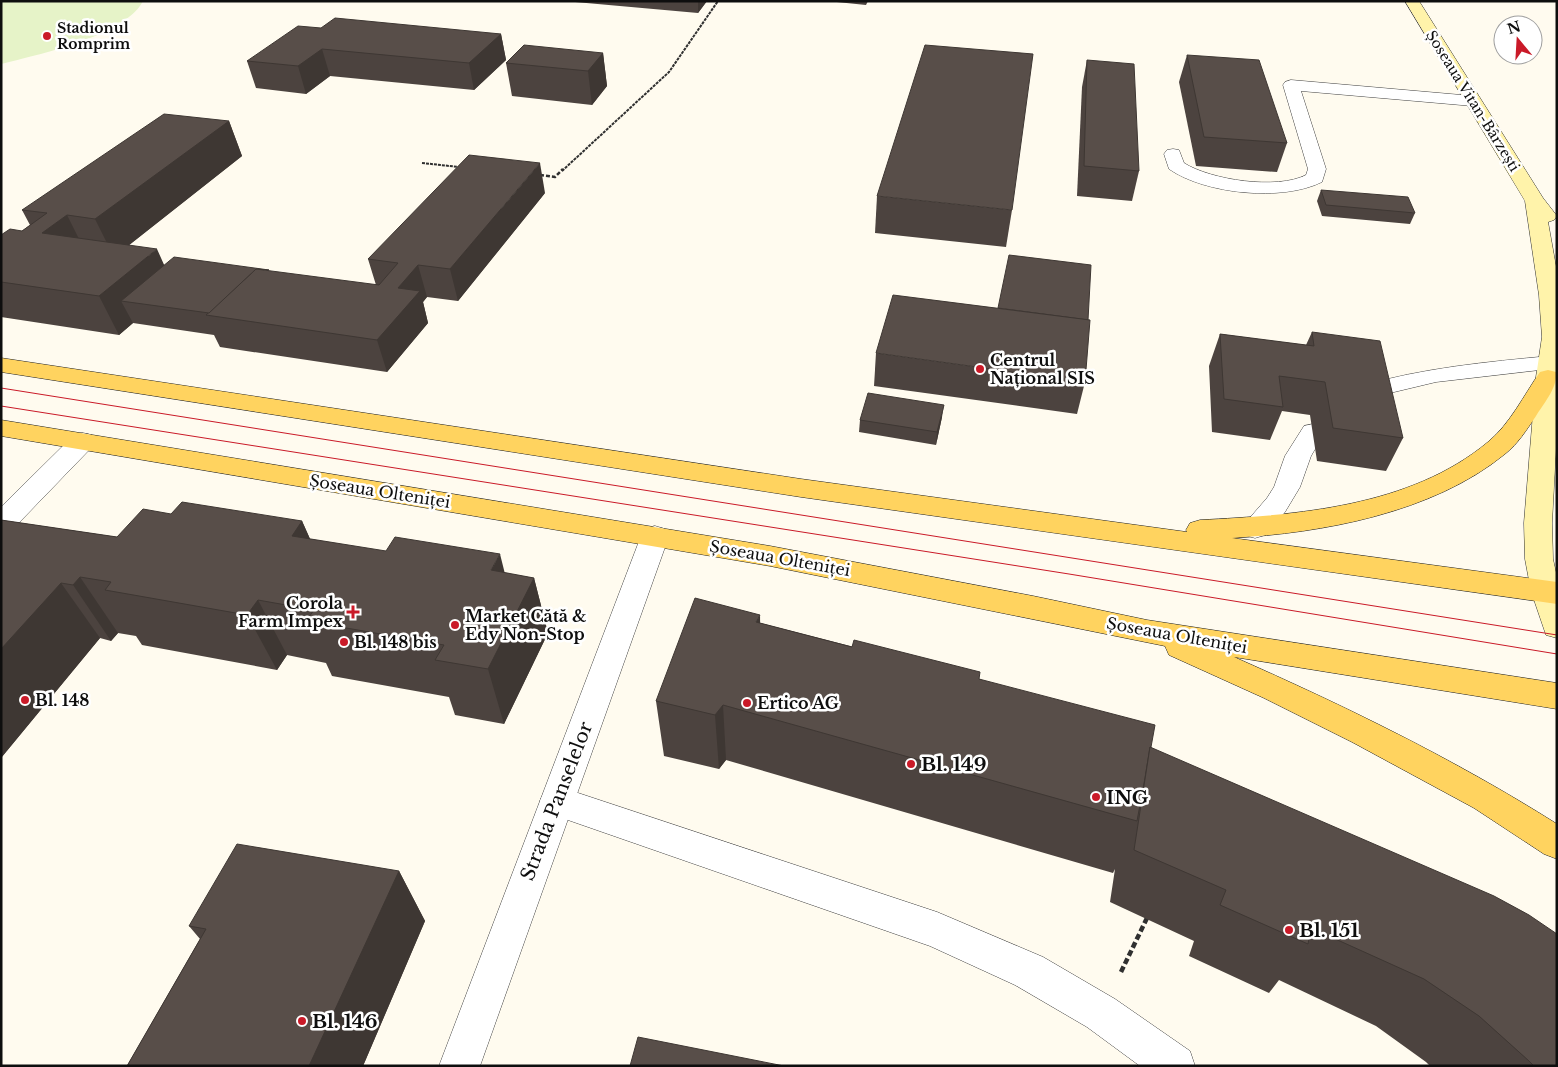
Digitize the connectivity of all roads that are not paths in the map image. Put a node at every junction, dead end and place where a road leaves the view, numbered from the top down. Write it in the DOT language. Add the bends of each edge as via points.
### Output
graph roads {
  1 [pos="1412,1"];
  2 [pos="1473,101"];
  3 [pos="1172,154"];
  4 [pos="1535,202"];
  5 [pos="1557,229"];
  6 [pos="1,365"];
  7 [pos="1549,370"];
  8 [pos="1369,392"];
  9 [pos="1,428"];
  10 [pos="1313,432"];
  11 [pos="83,441"];
  12 [pos="1,524"];
  13 [pos="1092,528"];
  14 [pos="1254,528"];
  15 [pos="655,536"];
  16 [pos="1551,592"];
  17 [pos="1557,627"];
  18 [pos="1147,632"];
  19 [pos="1557,696"];
  20 [pos="557,801"];
  21 [pos="1557,843"];
  22 [pos="459,1066"];
  23 [pos="1175,1066"];
  1 -- 2 [label="main road, Șoseaua Vitan-Bârzești"];
  2 -- 3 [label="street" via="1291,86 1316,169 1315,178 1308,184 1294,187 1196,177 1175,165"];
  2 -- 4 [label="main road, Șoseaua Vitan-Bârzești"];
  4 -- 5 [label="main road, Șoseaua Vitan-Bârzești"];
  4 -- 7 [label="main road, Șoseaua Vitan-Bârzești" via="1550,295 1553,337"];
  6 -- 13 [label="main road" via="772,484"];
  7 -- 8 [label="street" via="1450,373 1400,381"];
  7 -- 14 [label="main road" via="1516,425 1498,447 1466,470 1386,503 1343,514"];
  7 -- 16 [label="main road, Șoseaua Vitan-Bârzești" via="1538,523 1539,559"];
  9 -- 11 [label="main road, Șoseaua Olteniței"];
  10 -- 14 [label="street" via="1298,456 1287,487 1276,505"];
  11 -- 12 [label="street"];
  11 -- 15 [label="main road, Șoseaua Olteniței"];
  13 -- 14 [label="main road"];
  13 -- 16 [label="main road"];
  15 -- 18 [label="main road, Șoseaua Olteniței" via="1033,607"];
  15 -- 20 [label="street, Strada Panselelor"];
  16 -- 17 [label="main road, Șoseaua Vitan-Bârzești"];
  18 -- 19 [label="main road, Șoseaua Olteniței"];
  18 -- 21 [label="main road" via="1364,732 1486,797"];
  20 -- 22 [label="street, Strada Panselelor"];
  20 -- 23 [label="street" via="937,930 1028,971 1100,1013"];
}
